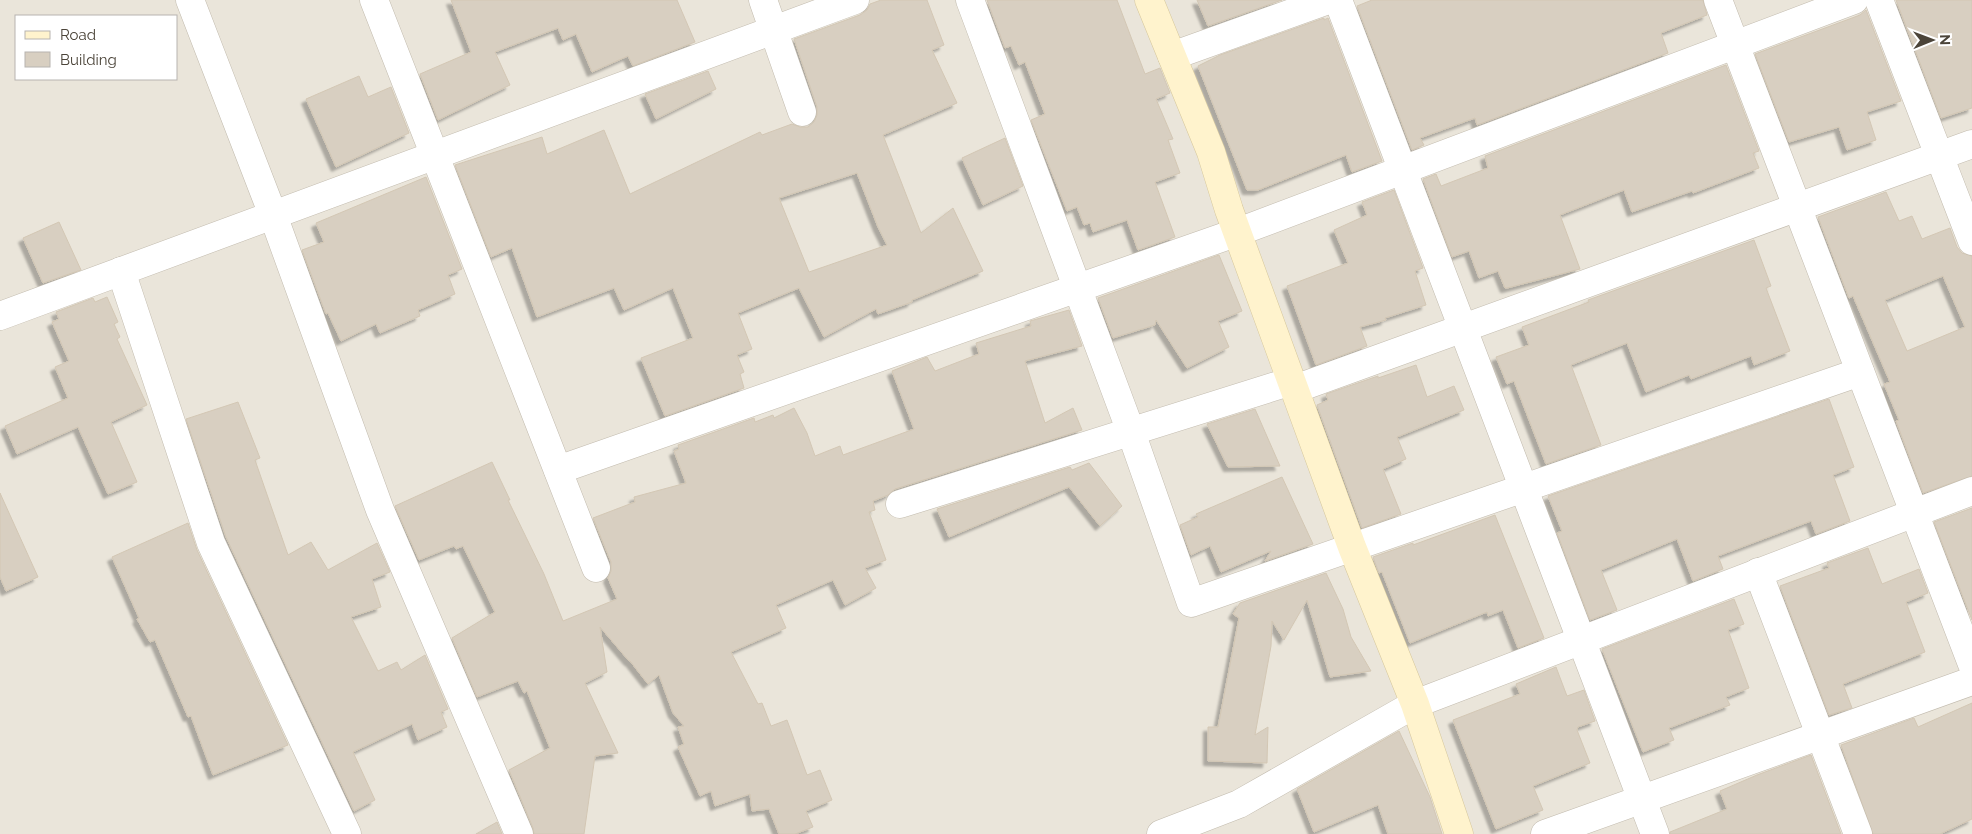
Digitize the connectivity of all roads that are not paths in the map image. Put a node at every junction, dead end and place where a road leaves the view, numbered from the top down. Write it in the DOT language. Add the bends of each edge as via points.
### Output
graph roads {
  1 [pos="190,0"];
  2 [pos="374,0"];
  3 [pos="763,0"];
  4 [pos="854,0"];
  5 [pos="970,0"];
  6 [pos="1149,0"];
  7 [pos="1328,0"];
  8 [pos="1338,0"];
  9 [pos="1718,0"];
  10 [pos="1854,0"];
  11 [pos="1879,0"];
  12 [pos="774,30"];
  13 [pos="1735,44"];
  14 [pos="1172,56"];
  15 [pos="802,112"];
  16 [pos="1972,144"];
  17 [pos="434,155"];
  18 [pos="1939,156"];
  19 [pos="1403,169"];
  20 [pos="1797,208"];
  21 [pos="273,215"];
  22 [pos="1238,232"];
  23 [pos="1972,241"];
  24 [pos="121,271"];
  25 [pos="1077,288"];
  26 [pos="0,316"];
  27 [pos="1464,328"];
  28 [pos="1860,372"];
  29 [pos="1294,385"];
  30 [pos="1131,432"];
  31 [pos="558,470"];
  32 [pos="1524,486"];
  33 [pos="1972,491"];
  34 [pos="900,504"];
  35 [pos="1914,513"];
  36 [pos="1352,547"];
  37 [pos="596,568"];
  38 [pos="1758,572"];
  39 [pos="1583,640"];
  40 [pos="1972,664"];
  41 [pos="1972,681"];
  42 [pos="1415,704"];
  43 [pos="1821,735"];
  44 [pos="1642,799"];
  45 [pos="347,834"];
  46 [pos="519,834"];
  47 [pos="1161,834"];
  48 [pos="1459,834"];
  49 [pos="1545,834"];
  50 [pos="1655,834"];
  51 [pos="1858,834"];
  1 -- 21 [label="street"];
  2 -- 17 [label="street"];
  3 -- 12 [label="street"];
  4 -- 12 [label="street"];
  5 -- 25 [label="street"];
  6 -- 14 [label="street"];
  7 -- 14 [label="street"];
  8 -- 19 [label="street"];
  9 -- 13 [label="street"];
  10 -- 13 [label="street"];
  11 -- 18 [label="street"];
  12 -- 15 [label="street"];
  12 -- 17 [label="street"];
  13 -- 19 [label="street"];
  13 -- 20 [label="street"];
  14 -- 22 [label="street" via="1211,152"];
  16 -- 18 [label="street"];
  17 -- 21 [label="street"];
  17 -- 31 [label="street"];
  18 -- 20 [label="street"];
  18 -- 23 [label="street"];
  19 -- 22 [label="street"];
  19 -- 27 [label="street"];
  20 -- 27 [label="street"];
  20 -- 28 [label="street"];
  21 -- 24 [label="street"];
  21 -- 46 [label="street" via="380,510"];
  22 -- 25 [label="street"];
  22 -- 29 [label="street"];
  24 -- 26 [label="street"];
  24 -- 45 [label="street" via="211,543"];
  25 -- 30 [label="street"];
  25 -- 31 [label="street"];
  27 -- 29 [label="street"];
  27 -- 32 [label="street"];
  28 -- 32 [label="street"];
  28 -- 35 [label="street"];
  29 -- 30 [label="street"];
  29 -- 36 [label="street"];
  30 -- 34 [label="street"];
  30 -- 36 [label="street" via="1191,603"];
  31 -- 37 [label="street"];
  32 -- 36 [label="street"];
  32 -- 39 [label="street"];
  33 -- 35 [label="street"];
  35 -- 38 [label="street"];
  35 -- 40 [label="street"];
  36 -- 42 [label="street"];
  38 -- 39 [label="street"];
  38 -- 43 [label="street"];
  39 -- 42 [label="street"];
  39 -- 44 [label="street"];
  41 -- 43 [label="street"];
  42 -- 47 [label="street" via="1239,804"];
  42 -- 48 [label="street"];
  43 -- 44 [label="street"];
  43 -- 51 [label="street"];
  44 -- 49 [label="street"];
  44 -- 50 [label="street"];
}
